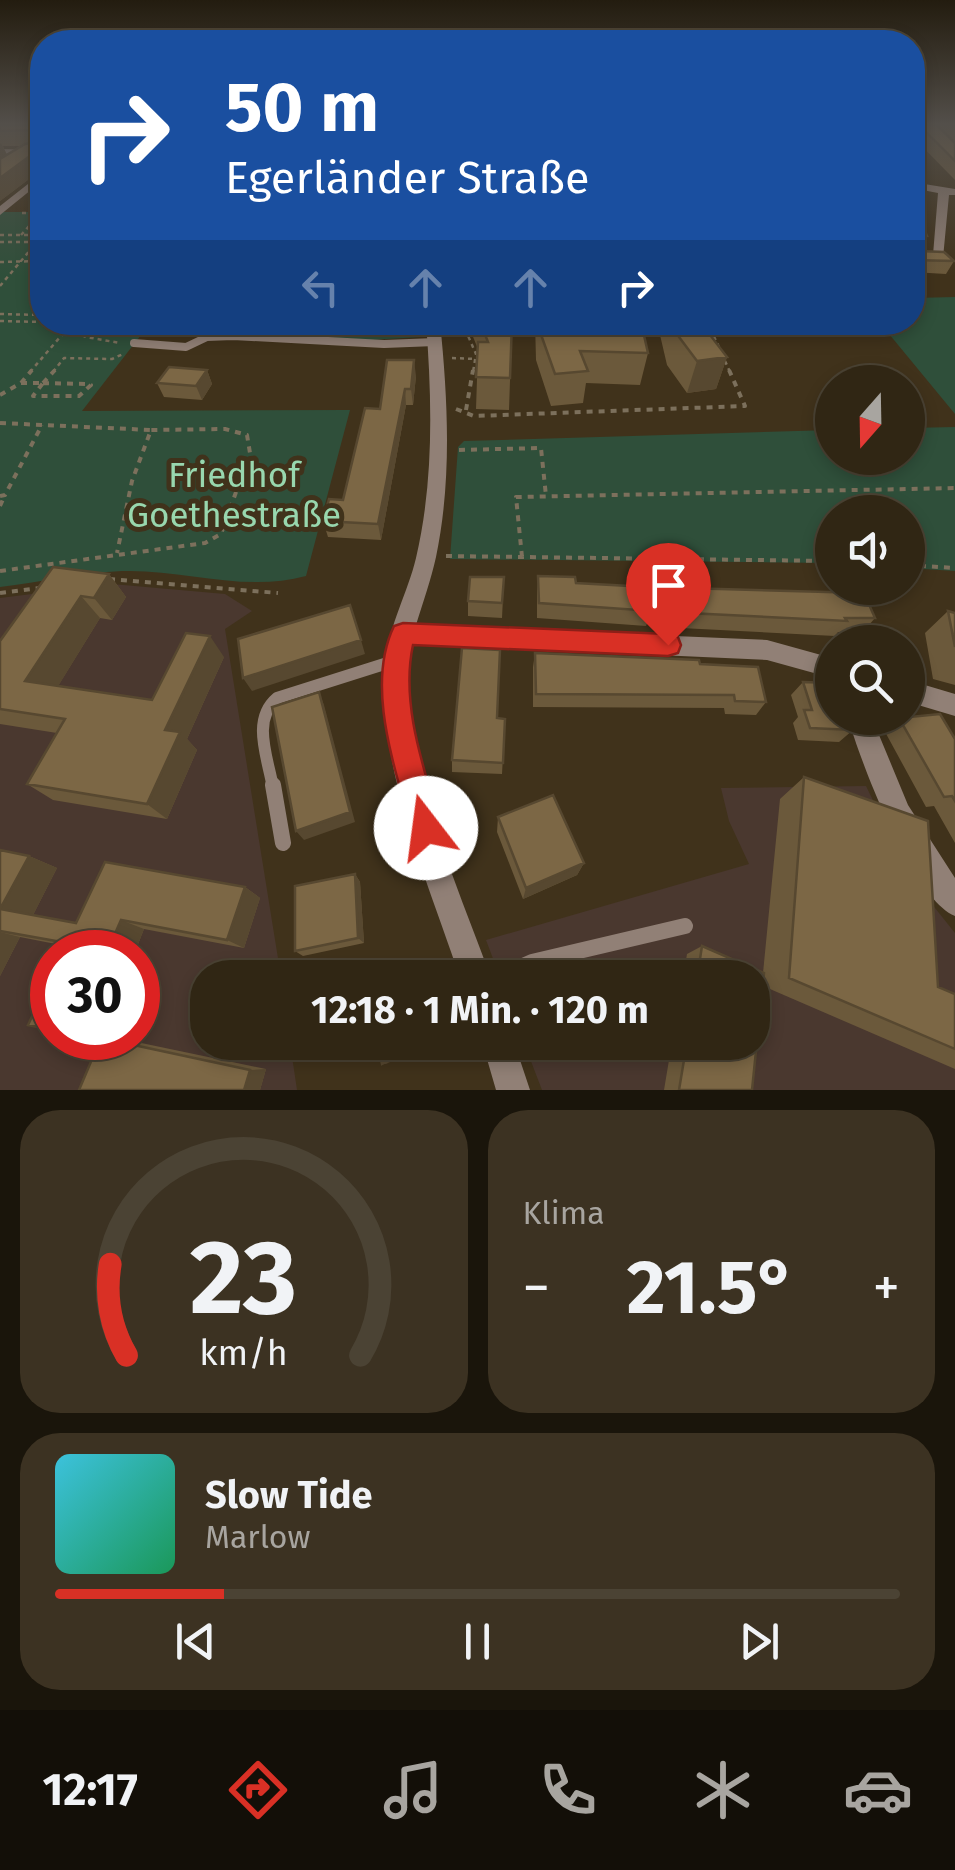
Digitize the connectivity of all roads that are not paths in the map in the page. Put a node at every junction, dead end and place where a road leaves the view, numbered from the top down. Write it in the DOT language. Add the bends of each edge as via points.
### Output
graph roads {
  1 [pos="30,186"];
  2 [pos="949,191"];
  3 [pos="0,192"];
  4 [pos="23,192"];
  5 [pos="0,212"];
  6 [pos="938,255"];
  7 [pos="925,256"];
  8 [pos="955,258"];
  9 [pos="422,335"];
  10 [pos="434,335"];
  11 [pos="134,344"];
  12 [pos="403,634"];
  13 [pos="397,660"];
  14 [pos="815,663"];
  15 [pos="925,696"];
  16 [pos="955,704"];
  17 [pos="866,735"];
  18 [pos="284,843"];
  19 [pos="955,900"];
  20 [pos="685,926"];
  21 [pos="470,960"];
  22 [pos="540,960"];
  23 [pos="504,1060"];
  24 [pos="514,1090"];
  1 -- 4 [label="street"];
  2 -- 6 [label="street"];
  3 -- 4 [label="street"];
  4 -- 5 [label="street"];
  6 -- 7 [label="street"];
  6 -- 8 [label="street"];
  9 -- 11 [label="lane" via="384,344 234,336 186,347"];
  10 -- 12 [label="street" via="442,450 426,554"];
  12 -- 13 [label="street"];
  12 -- 14 [label="street" via="767,650"];
  13 -- 18 [label="lane" via="266,706 261,720"];
  13 -- 21 [label="street" via="406,752"];
  15 -- 16 [label="street"];
  17 -- 19 [label="street" via="934,874"];
  20 -- 22 [label="lane"];
  23 -- 24 [label="street"];
}
